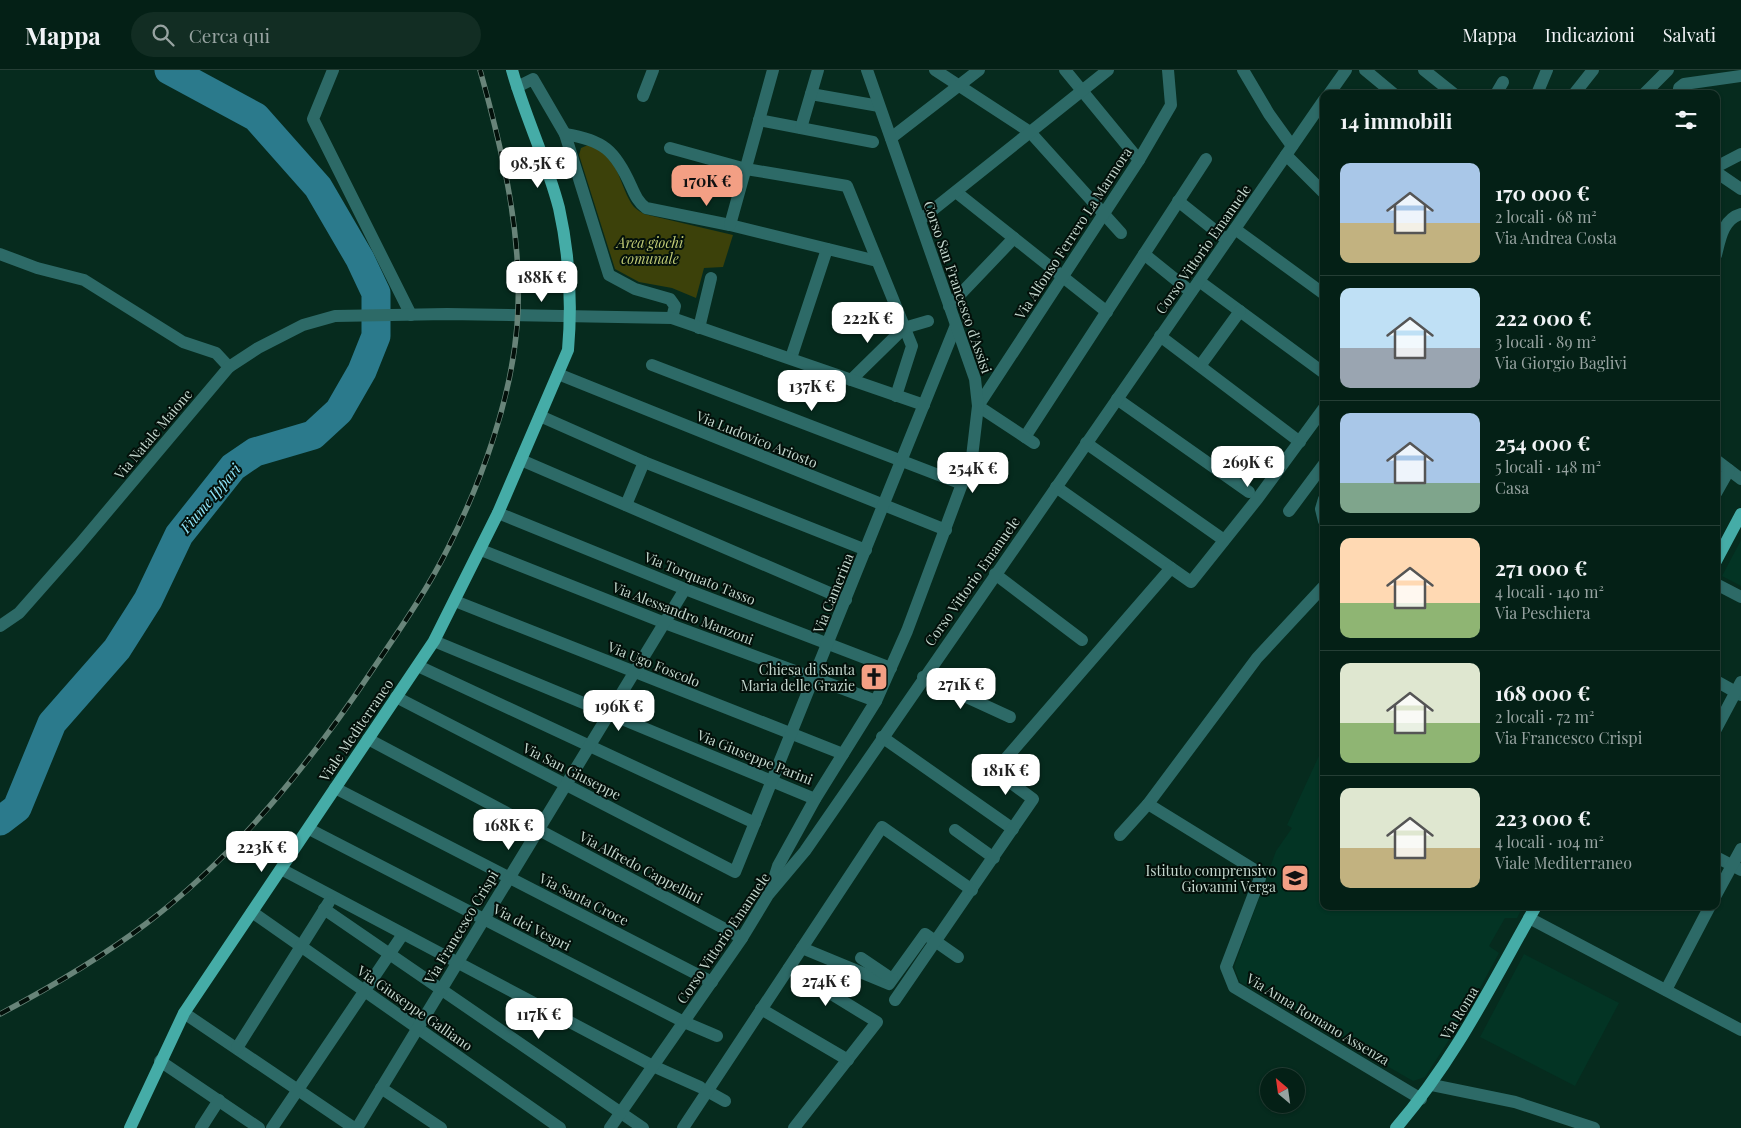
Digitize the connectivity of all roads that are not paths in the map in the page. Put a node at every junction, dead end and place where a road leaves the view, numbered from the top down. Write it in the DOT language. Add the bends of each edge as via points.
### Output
graph roads {
  1 [pos="333,70"];
  2 [pos="512,70"];
  3 [pos="653,70"];
  4 [pos="773,70"];
  5 [pos="818,70"];
  6 [pos="867,70"];
  7 [pos="935,70"];
  8 [pos="979,70"];
  9 [pos="1066,70"];
  10 [pos="1108,70"];
  11 [pos="1168,70"];
  12 [pos="1243,70"];
  13 [pos="1346,70"];
  14 [pos="1365,70"];
  15 [pos="1424,70"];
  16 [pos="1547,70"];
  17 [pos="1593,70"];
  18 [pos="1662,72"];
  19 [pos="531,75"];
  20 [pos="1741,76"];
  21 [pos="1503,82"];
  22 [pos="959,86"];
  23 [pos="517,87"];
  24 [pos="1082,90"];
  25 [pos="1332,90"];
  26 [pos="1389,90"];
  27 [pos="1449,90"];
  28 [pos="1498,90"];
  29 [pos="1539,90"];
  30 [pos="1577,90"];
  31 [pos="1647,90"];
  32 [pos="1679,90"];
  33 [pos="811,94"];
  34 [pos="643,96"];
  35 [pos="879,106"];
  36 [pos="1320,107"];
  37 [pos="759,120"];
  38 [pos="801,128"];
  39 [pos="1030,132"];
  40 [pos="565,134"];
  41 [pos="891,138"];
  42 [pos="873,142"];
  43 [pos="670,148"];
  44 [pos="1289,150"];
  45 [pos="1741,154"];
  46 [pos="1206,159"];
  47 [pos="1140,160"];
  48 [pos="1720,166"];
  49 [pos="746,169"];
  50 [pos="1720,175"];
  51 [pos="1320,188"];
  52 [pos="1741,189"];
  53 [pos="956,192"];
  54 [pos="1178,201"];
  55 [pos="1104,214"];
  56 [pos="1741,214"];
  57 [pos="920,220"];
  58 [pos="730,226"];
  59 [pos="1235,229"];
  60 [pos="1121,233"];
  61 [pos="1720,234"];
  62 [pos="1014,238"];
  63 [pos="1227,240"];
  64 [pos="827,249"];
  65 [pos="0,254"];
  66 [pos="1144,254"];
  67 [pos="877,261"];
  68 [pos="1063,277"];
  69 [pos="711,278"];
  70 [pos="1198,281"];
  71 [pos="1320,291"];
  72 [pos="1191,292"];
  73 [pos="949,306"];
  74 [pos="1240,311"];
  75 [pos="1107,312"];
  76 [pos="411,315"];
  77 [pos="672,318"];
  78 [pos="928,321"];
  79 [pos="956,325"];
  80 [pos="698,328"];
  81 [pos="904,328"];
  82 [pos="1160,336"];
  83 [pos="791,358"];
  84 [pos="652,365"];
  85 [pos="1200,366"];
  86 [pos="229,367"];
  87 [pos="1320,370"];
  88 [pos="558,374"];
  89 [pos="851,380"];
  90 [pos="896,396"];
  91 [pos="1117,399"];
  92 [pos="924,405"];
  93 [pos="978,406"];
  94 [pos="1320,414"];
  95 [pos="540,416"];
  96 [pos="1300,442"];
  97 [pos="1086,443"];
  98 [pos="521,460"];
  99 [pos="902,461"];
  100 [pos="644,462"];
  101 [pos="1720,463"];
  102 [pos="1320,469"];
  103 [pos="1729,470"];
  104 [pos="1741,479"];
  105 [pos="962,484"];
  106 [pos="1720,486"];
  107 [pos="1056,487"];
  108 [pos="1249,492"];
  109 [pos="626,504"];
  110 [pos="884,507"];
  111 [pos="1289,511"];
  112 [pos="498,513"];
  113 [pos="1741,514"];
  114 [pos="946,530"];
  115 [pos="1224,540"];
  116 [pos="481,550"];
  117 [pos="866,550"];
  118 [pos="1720,550"];
  119 [pos="1172,568"];
  120 [pos="995,574"];
  121 [pos="1720,586"];
  122 [pos="686,589"];
  123 [pos="1320,590"];
  124 [pos="1741,597"];
  125 [pos="846,600"];
  126 [pos="455,601"];
  127 [pos="665,623"];
  128 [pos="0,626"];
  129 [pos="1082,640"];
  130 [pos="434,641"];
  131 [pos="828,644"];
  132 [pos="418,666"];
  133 [pos="891,668"];
  134 [pos="635,672"];
  135 [pos="923,677"];
  136 [pos="814,678"];
  137 [pos="1720,683"];
  138 [pos="1739,690"];
  139 [pos="396,697"];
  140 [pos="876,701"];
  141 [pos="610,713"];
  142 [pos="1010,717"];
  143 [pos="1720,722"];
  144 [pos="791,734"];
  145 [pos="882,737"];
  146 [pos="368,739"];
  147 [pos="590,746"];
  148 [pos="843,754"];
  149 [pos="772,781"];
  150 [pos="566,785"];
  151 [pos="335,788"];
  152 [pos="815,798"];
  153 [pos="1148,804"];
  154 [pos="755,823"];
  155 [pos="309,829"];
  156 [pos="1013,829"];
  157 [pos="539,830"];
  158 [pos="955,830"];
  159 [pos="1120,836"];
  160 [pos="1741,849"];
  161 [pos="994,858"];
  162 [pos="1720,859"];
  163 [pos="1737,868"];
  164 [pos="281,869"];
  165 [pos="735,872"];
  166 [pos="509,878"];
  167 [pos="972,890"];
  168 [pos="1720,890"];
  169 [pos="768,895"];
  170 [pos="332,896"];
  171 [pos="324,909"];
  172 [pos="1534,910"];
  173 [pos="1708,910"];
  174 [pos="252,912"];
  175 [pos="1530,918"];
  176 [pos="484,919"];
  177 [pos="403,934"];
  178 [pos="742,938"];
  179 [pos="936,942"];
  180 [pos="301,946"];
  181 [pos="802,948"];
  182 [pos="390,954"];
  183 [pos="861,958"];
  184 [pos="958,958"];
  185 [pos="458,963"];
  186 [pos="789,968"];
  187 [pos="892,979"];
  188 [pos="712,982"];
  189 [pos="441,989"];
  190 [pos="1666,990"];
  191 [pos="364,991"];
  192 [pos="894,1000"];
  193 [pos="761,1009"];
  194 [pos="184,1013"];
  195 [pos="684,1022"];
  196 [pos="418,1028"];
  197 [pos="1741,1028"];
  198 [pos="717,1036"];
  199 [pos="237,1048"];
  200 [pos="848,1060"];
  201 [pos="160,1061"];
  202 [pos="653,1066"];
  203 [pos="1432,1085"];
  204 [pos="381,1088"];
  205 [pos="704,1089"];
  206 [pos="298,1090"];
  207 [pos="1421,1099"];
  208 [pos="219,1100"];
  209 [pos="725,1101"];
  210 [pos="620,1114"];
  211 [pos="130,1128"];
  212 [pos="201,1128"];
  213 [pos="260,1128"];
  214 [pos="272,1128"];
  215 [pos="356,1128"];
  216 [pos="441,1128"];
  217 [pos="560,1128"];
  218 [pos="610,1128"];
  219 [pos="643,1128"];
  220 [pos="683,1128"];
  221 [pos="794,1128"];
  222 [pos="1396,1128"];
  223 [pos="1594,1128"];
  1 -- 76 [label="street" via="313,119"];
  2 -- 23 [label="main road"];
  3 -- 34 [label="street"];
  4 -- 37 [label="street"];
  5 -- 33 [label="street"];
  6 -- 35 [label="street, Corso San Francesco d'Assisi"];
  7 -- 22 [label="street"];
  8 -- 22 [label="street"];
  9 -- 24 [label="street"];
  10 -- 24 [label="street"];
  11 -- 47 [label="street, Via Alfonso Ferrero La Marmora" via="1171,105"];
  12 -- 44 [label="street"];
  13 -- 25 [label="street, Corso Vittorio Emanuele"];
  14 -- 26 [label="street"];
  15 -- 27 [label="street"];
  16 -- 29 [label="street"];
  17 -- 30 [label="street"];
  18 -- 31 [label="street"];
  19 -- 23 [label="street"];
  19 -- 40 [label="street"];
  20 -- 32 [label="street" via="1684,84"];
  21 -- 28 [label="street"];
  22 -- 39 [label="street"];
  22 -- 41 [label="street"];
  23 -- 88 [label="main road, Viale Mediterraneo" via="558,206 564,236 570,330 568,350"];
  24 -- 39 [label="street"];
  24 -- 47 [label="street"];
  33 -- 35 [label="street"];
  33 -- 38 [label="street"];
  35 -- 41 [label="street, Corso San Francesco d'Assisi"];
  36 -- 44 [label="street, Corso Vittorio Emanuele"];
  37 -- 38 [label="street"];
  37 -- 49 [label="street"];
  38 -- 42 [label="street"];
  39 -- 53 [label="street"];
  39 -- 55 [label="street"];
  40 -- 58 [label="street" via="588,138 613,154 621,163 639,203 646,208"];
  40 -- 77 [label="street" via="609,275 635,289 670,299 675,306"];
  41 -- 57 [label="street, Corso San Francesco d'Assisi"];
  43 -- 49 [label="street"];
  44 -- 51 [label="street"];
  44 -- 59 [label="street, Corso Vittorio Emanuele"];
  45 -- 48 [label="street"];
  46 -- 54 [label="street"];
  47 -- 55 [label="street, Via Alfonso Ferrero La Marmora"];
  49 -- 58 [label="street"];
  49 -- 67 [label="street" via="847,186"];
  50 -- 52 [label="street"];
  53 -- 57 [label="street"];
  53 -- 62 [label="street"];
  54 -- 63 [label="street"];
  54 -- 66 [label="street"];
  55 -- 60 [label="street"];
  55 -- 68 [label="street, Via Alfonso Ferrero La Marmora"];
  56 -- 61 [label="street" via="1735,216"];
  57 -- 73 [label="street, Corso San Francesco d'Assisi"];
  58 -- 64 [label="street"];
  59 -- 63 [label="street, Corso Vittorio Emanuele"];
  59 -- 71 [label="street"];
  62 -- 68 [label="street"];
  62 -- 73 [label="street"];
  63 -- 70 [label="street, Corso Vittorio Emanuele"];
  64 -- 67 [label="street"];
  64 -- 83 [label="street"];
  65 -- 86 [label="street" via="84,280 183,342 216,353"];
  66 -- 72 [label="street"];
  66 -- 75 [label="street"];
  67 -- 81 [label="street"];
  68 -- 75 [label="street"];
  68 -- 93 [label="street, Via Alfonso Ferrero La Marmora"];
  69 -- 80 [label="street"];
  70 -- 72 [label="street, Corso Vittorio Emanuele"];
  70 -- 74 [label="street"];
  72 -- 82 [label="street, Corso Vittorio Emanuele"];
  73 -- 79 [label="street, Corso San Francesco d'Assisi"];
  74 -- 85 [label="street"];
  74 -- 87 [label="street"];
  75 -- 93 [label="street" via="1029,440"];
  76 -- 77 [label="street"];
  76 -- 86 [label="street, Via Natale Maione" via="335,316 304,325"];
  77 -- 80 [label="street"];
  78 -- 81 [label="street"];
  79 -- 92 [label="street, Via Camerina"];
  79 -- 93 [label="street, Corso San Francesco d'Assisi" via="975,379"];
  80 -- 83 [label="street"];
  81 -- 89 [label="street"];
  81 -- 90 [label="street" via="912,346"];
  82 -- 85 [label="street"];
  82 -- 91 [label="street, Corso Vittorio Emanuele"];
  83 -- 89 [label="street"];
  84 -- 99 [label="street"];
  85 -- 96 [label="street"];
  86 -- 128 [label="street, Via Natale Maione" via="19,613"];
  88 -- 95 [label="main road, Viale Mediterraneo"];
  88 -- 110 [label="street, Via Ludovico Ariosto"];
  89 -- 90 [label="street"];
  90 -- 92 [label="street"];
  91 -- 97 [label="street, Corso Vittorio Emanuele"];
  91 -- 108 [label="street"];
  92 -- 99 [label="street, Via Camerina"];
  93 -- 105 [label="street, Corso San Francesco d'Assisi" via="972,456"];
  94 -- 96 [label="street"];
  95 -- 98 [label="main road, Viale Mediterraneo"];
  95 -- 100 [label="street"];
  96 -- 115 [label="street"];
  97 -- 107 [label="street, Corso Vittorio Emanuele"];
  97 -- 115 [label="street"];
  98 -- 109 [label="street"];
  98 -- 112 [label="main road, Viale Mediterraneo"];
  99 -- 105 [label="street"];
  99 -- 110 [label="street, Via Camerina"];
  100 -- 109 [label="street"];
  100 -- 117 [label="street"];
  101 -- 103 [label="street"];
  102 -- 111 [label="street"];
  103 -- 104 [label="street"];
  103 -- 106 [label="street"];
  105 -- 114 [label="street, Corso San Francesco d'Assisi"];
  107 -- 119 [label="street"];
  107 -- 120 [label="street, Corso Vittorio Emanuele"];
  109 -- 125 [label="street"];
  110 -- 114 [label="street, Via Ludovico Ariosto"];
  110 -- 117 [label="street, Via Camerina"];
  112 -- 116 [label="main road, Viale Mediterraneo"];
  112 -- 122 [label="street, Via Torquato Tasso"];
  113 -- 118 [label="main road"];
  114 -- 133 [label="street, Corso San Francesco d'Assisi"];
  115 -- 119 [label="street" via="1191,582"];
  116 -- 126 [label="main road, Viale Mediterraneo"];
  116 -- 127 [label="street, Via Alessandro Manzoni"];
  117 -- 125 [label="street, Via Camerina"];
  119 -- 156 [label="street" via="995,771 1033,799"];
  120 -- 129 [label="street"];
  120 -- 135 [label="street, Corso Vittorio Emanuele"];
  121 -- 124 [label="street"];
  122 -- 127 [label="street, Via Francesco Crispi"];
  122 -- 131 [label="street, Via Torquato Tasso"];
  123 -- 153 [label="street" via="1257,658"];
  125 -- 131 [label="street, Via Camerina"];
  126 -- 130 [label="main road, Viale Mediterraneo"];
  126 -- 134 [label="street, Via Ugo Foscolo"];
  127 -- 134 [label="street, Via Francesco Crispi"];
  127 -- 136 [label="street, Via Alessandro Manzoni"];
  130 -- 132 [label="main road, Viale Mediterraneo"];
  130 -- 141 [label="street, Via Giuseppe Parini"];
  131 -- 133 [label="street, Via Torquato Tasso"];
  131 -- 136 [label="street, Via Camerina"];
  132 -- 139 [label="main road, Viale Mediterraneo"];
  132 -- 147 [label="street"];
  133 -- 140 [label="street, Corso San Francesco d'Assisi"];
  134 -- 141 [label="street, Via Francesco Crispi"];
  134 -- 144 [label="street, Via Ugo Foscolo"];
  135 -- 142 [label="street"];
  135 -- 145 [label="street, Corso Vittorio Emanuele"];
  136 -- 140 [label="street, Via Alessandro Manzoni"];
  136 -- 144 [label="street, Via Camerina"];
  137 -- 138 [label="street"];
  138 -- 143 [label="street"];
  139 -- 146 [label="main road, Viale Mediterraneo"];
  139 -- 150 [label="street, Via San Giuseppe"];
  140 -- 148 [label="street, Corso San Francesco d'Assisi"];
  141 -- 147 [label="street, Via Francesco Crispi"];
  141 -- 149 [label="street, Via Giuseppe Parini"];
  144 -- 148 [label="street, Via Ugo Foscolo"];
  144 -- 149 [label="street, Via Camerina"];
  145 -- 156 [label="street"];
  145 -- 169 [label="street, Corso Vittorio Emanuele" via="805,851"];
  146 -- 151 [label="main road, Viale Mediterraneo"];
  146 -- 157 [label="street, Via Alfredo Cappellini"];
  147 -- 150 [label="street, Via Francesco Crispi"];
  147 -- 154 [label="street"];
  148 -- 152 [label="street, Corso San Francesco d'Assisi"];
  149 -- 152 [label="street, Via Giuseppe Parini"];
  149 -- 154 [label="street, Via Camerina"];
  150 -- 157 [label="street, Via Francesco Crispi"];
  150 -- 165 [label="street, Via San Giuseppe"];
  151 -- 155 [label="main road, Viale Mediterraneo"];
  151 -- 166 [label="street, Via Santa Croce"];
  152 -- 169 [label="street, Corso San Francesco d'Assisi" via="778,866"];
  153 -- 159 [label="street"];
  153 -- 207 [label="street, Via Anna Romano Assenza" via="1255,870 1260,878 1226,967 1234,987"];
  154 -- 165 [label="street, Via Camerina"];
  155 -- 164 [label="main road, Viale Mediterraneo"];
  155 -- 176 [label="street, Via dei Vespri"];
  156 -- 161 [label="street"];
  157 -- 166 [label="street, Via Francesco Crispi"];
  157 -- 178 [label="street, Via Alfredo Cappellini"];
  158 -- 161 [label="street"];
  160 -- 163 [label="street"];
  161 -- 167 [label="street"];
  162 -- 163 [label="street"];
  163 -- 168 [label="street"];
  164 -- 170 [label="street"];
  164 -- 174 [label="main road, Viale Mediterraneo"];
  166 -- 176 [label="street, Via Francesco Crispi"];
  166 -- 188 [label="street, Via Santa Croce"];
  167 -- 179 [label="street"];
  167 -- 181 [label="street" via="882,827"];
  169 -- 178 [label="street, Corso Vittorio Emanuele"];
  170 -- 171 [label="street"];
  170 -- 177 [label="street"];
  171 -- 180 [label="street"];
  171 -- 182 [label="street"];
  172 -- 175 [label="main road, Via Roma"];
  173 -- 190 [label="street"];
  174 -- 180 [label="street, Via Giuseppe Galliano"];
  174 -- 194 [label="main road, Viale Mediterraneo"];
  175 -- 190 [label="street"];
  175 -- 203 [label="main road, Via Roma" via="1479,1012"];
  176 -- 185 [label="street, Via Francesco Crispi"];
  176 -- 195 [label="street, Via dei Vespri"];
  177 -- 182 [label="street"];
  177 -- 185 [label="street"];
  178 -- 188 [label="street, Corso Vittorio Emanuele"];
  179 -- 184 [label="street"];
  179 -- 187 [label="street" via="924,934"];
  179 -- 192 [label="street"];
  180 -- 191 [label="street, Via Giuseppe Galliano"];
  180 -- 199 [label="street"];
  181 -- 186 [label="street"];
  181 -- 187 [label="street" via="889,984"];
  182 -- 189 [label="street"];
  182 -- 191 [label="street"];
  183 -- 187 [label="street"];
  185 -- 189 [label="street, Via Francesco Crispi"];
  185 -- 202 [label="street"];
  186 -- 193 [label="street"];
  186 -- 200 [label="street" via="877,1022"];
  188 -- 195 [label="street, Corso Vittorio Emanuele"];
  189 -- 196 [label="street, Via Francesco Crispi"];
  189 -- 210 [label="street"];
  190 -- 197 [label="street"];
  191 -- 196 [label="street, Via Giuseppe Galliano"];
  191 -- 206 [label="street"];
  193 -- 200 [label="street"];
  193 -- 205 [label="street"];
  194 -- 199 [label="street"];
  194 -- 201 [label="main road, Viale Mediterraneo"];
  195 -- 198 [label="street, Via dei Vespri"];
  195 -- 202 [label="street, Corso Vittorio Emanuele"];
  196 -- 204 [label="street, Via Francesco Crispi"];
  196 -- 217 [label="street, Via Giuseppe Galliano"];
  199 -- 206 [label="street"];
  200 -- 221 [label="street"];
  201 -- 208 [label="street"];
  201 -- 211 [label="main road, Viale Mediterraneo"];
  202 -- 205 [label="street"];
  202 -- 210 [label="street, Corso Vittorio Emanuele"];
  203 -- 207 [label="main road, Via Roma"];
  203 -- 223 [label="street" via="1515,1102"];
  204 -- 215 [label="street, Via Francesco Crispi"];
  204 -- 216 [label="street"];
  205 -- 209 [label="street"];
  205 -- 220 [label="street"];
  206 -- 214 [label="street"];
  206 -- 215 [label="street"];
  207 -- 222 [label="main road, Via Roma"];
  208 -- 212 [label="street"];
  208 -- 213 [label="street"];
  210 -- 218 [label="street, Corso Vittorio Emanuele"];
  210 -- 219 [label="street"];
}
